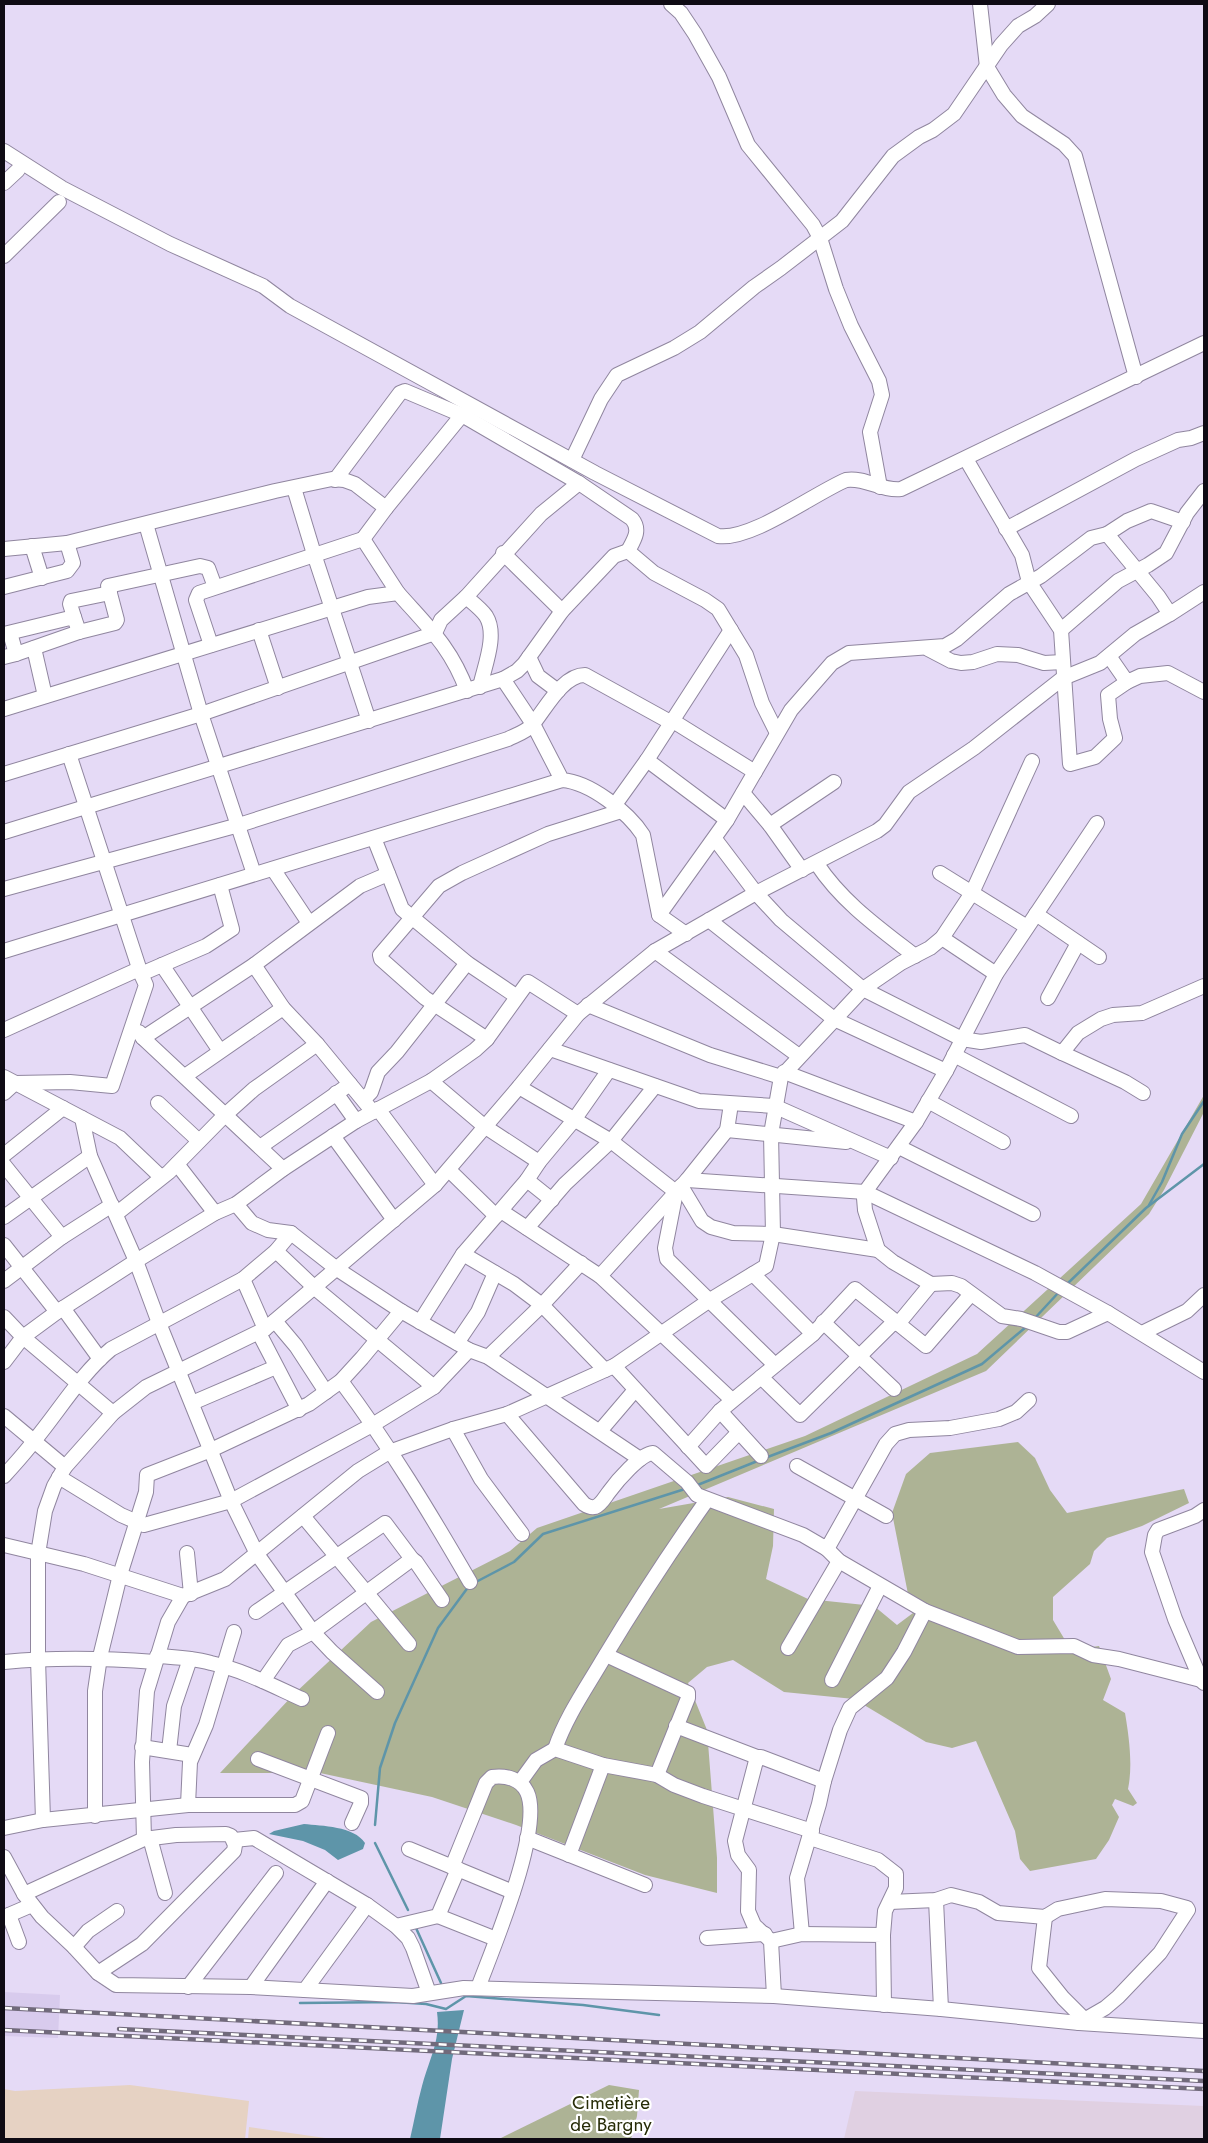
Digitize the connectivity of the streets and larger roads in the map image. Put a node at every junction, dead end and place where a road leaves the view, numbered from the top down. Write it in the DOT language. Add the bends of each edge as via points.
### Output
graph roads {
  1 [pos="671,4"];
  2 [pos="980,4"];
  3 [pos="1048,4"];
  4 [pos="987,66"];
  5 [pos="4,151"];
  6 [pos="18,170"];
  7 [pos="4,183"];
  8 [pos="59,202"];
  9 [pos="820,238"];
  10 [pos="4,256"];
  11 [pos="1204,343"];
  12 [pos="1136,377"];
  13 [pos="462,416"];
  14 [pos="1204,433"];
  15 [pos="966,459"];
  16 [pos="572,460"];
  17 [pos="335,480"];
  18 [pos="579,483"];
  19 [pos="880,487"];
  20 [pos="294,488"];
  21 [pos="1204,491"];
  22 [pos="386,508"];
  23 [pos="1183,522"];
  24 [pos="146,524"];
  25 [pos="1006,529"];
  26 [pos="1107,534"];
  27 [pos="363,539"];
  28 [pos="67,543"];
  29 [pos="32,546"];
  30 [pos="4,549"];
  31 [pos="628,551"];
  32 [pos="314,554"];
  33 [pos="503,554"];
  34 [pos="1138,570"];
  35 [pos="161,576"];
  36 [pos="42,578"];
  37 [pos="1029,582"];
  38 [pos="4,587"];
  39 [pos="215,587"];
  40 [pos="1204,592"];
  41 [pos="110,593"];
  42 [pos="398,593"];
  43 [pos="466,597"];
  44 [pos="331,608"];
  45 [pos="562,611"];
  46 [pos="1170,614"];
  47 [pos="74,618"];
  48 [pos="260,630"];
  49 [pos="731,630"];
  50 [pos="1061,630"];
  51 [pos="79,632"];
  52 [pos="435,633"];
  53 [pos="7,634"];
  54 [pos="211,645"];
  55 [pos="34,648"];
  56 [pos="927,648"];
  57 [pos="183,654"];
  58 [pos="10,656"];
  59 [pos="1109,656"];
  60 [pos="529,657"];
  61 [pos="1062,662"];
  62 [pos="350,663"];
  63 [pos="1063,678"];
  64 [pos="503,679"];
  65 [pos="1127,682"];
  66 [pos="278,688"];
  67 [pos="474,689"];
  68 [pos="558,691"];
  69 [pos="1204,692"];
  70 [pos="45,696"];
  71 [pos="4,709"];
  72 [pos="202,714"];
  73 [pos="370,720"];
  74 [pos="672,722"];
  75 [pos="533,724"];
  76 [pos="777,733"];
  77 [pos="69,754"];
  78 [pos="647,760"];
  79 [pos="1032,760"];
  80 [pos="219,766"];
  81 [pos="755,772"];
  82 [pos="4,774"];
  83 [pos="562,780"];
  84 [pos="834,782"];
  85 [pos="743,793"];
  86 [pos="88,808"];
  87 [pos="617,808"];
  88 [pos="727,820"];
  89 [pos="1097,823"];
  90 [pos="238,825"];
  91 [pos="770,825"];
  92 [pos="4,832"];
  93 [pos="374,838"];
  94 [pos="715,839"];
  95 [pos="104,862"];
  96 [pos="816,864"];
  97 [pos="273,869"];
  98 [pos="802,870"];
  99 [pos="940,873"];
  100 [pos="254,874"];
  101 [pos="388,874"];
  102 [pos="220,884"];
  103 [pos="4,889"];
  104 [pos="972,892"];
  105 [pos="756,893"];
  106 [pos="122,914"];
  107 [pos="1036,914"];
  108 [pos="659,915"];
  109 [pos="413,918"];
  110 [pos="709,920"];
  111 [pos="309,923"];
  112 [pos="1027,927"];
  113 [pos="686,934"];
  114 [pos="942,938"];
  115 [pos="1078,943"];
  116 [pos="4,950"];
  117 [pos="655,951"];
  118 [pos="915,956"];
  119 [pos="1099,957"];
  120 [pos="467,963"];
  121 [pos="162,965"];
  122 [pos="254,965"];
  123 [pos="140,971"];
  124 [pos="996,974"];
  125 [pos="1204,986"];
  126 [pos="863,989"];
  127 [pos="516,996"];
  128 [pos="1048,998"];
  129 [pos="434,1004"];
  130 [pos="190,1008"];
  131 [pos="283,1008"];
  132 [pos="583,1009"];
  133 [pos="834,1019"];
  134 [pos="134,1022"];
  135 [pos="4,1030"];
  136 [pos="143,1038"];
  137 [pos="487,1039"];
  138 [pos="962,1039"];
  139 [pos="317,1044"];
  140 [pos="550,1049"];
  141 [pos="220,1051"];
  142 [pos="1062,1053"];
  143 [pos="954,1055"];
  144 [pos="799,1056"];
  145 [pos="609,1070"];
  146 [pos="946,1070"];
  147 [pos="782,1075"];
  148 [pos="185,1076"];
  149 [pos="10,1080"];
  150 [pos="431,1080"];
  151 [pos="350,1084"];
  152 [pos="655,1086"];
  153 [pos="519,1087"];
  154 [pos="4,1092"];
  155 [pos="336,1093"];
  156 [pos="1142,1093"];
  157 [pos="364,1099"];
  158 [pos="928,1101"];
  159 [pos="158,1103"];
  160 [pos="731,1104"];
  161 [pos="774,1106"];
  162 [pos="63,1108"];
  163 [pos="376,1110"];
  164 [pos="225,1115"];
  165 [pos="1071,1116"];
  166 [pos="82,1118"];
  167 [pos="574,1120"];
  168 [pos="356,1121"];
  169 [pos="916,1122"];
  170 [pos="484,1126"];
  171 [pos="727,1130"];
  172 [pos="771,1134"];
  173 [pos="333,1136"];
  174 [pos="199,1141"];
  175 [pos="611,1141"];
  176 [pos="1003,1142"];
  177 [pos="859,1143"];
  178 [pos="260,1147"];
  179 [pos="895,1152"];
  180 [pos="4,1156"];
  181 [pos="90,1156"];
  182 [pos="539,1162"];
  183 [pos="177,1164"];
  184 [pos="4,1165"];
  185 [pos="283,1169"];
  186 [pos="449,1170"];
  187 [pos="161,1178"];
  188 [pos="527,1180"];
  189 [pos="435,1185"];
  190 [pos="772,1185"];
  191 [pos="681,1186"];
  192 [pos="865,1192"];
  193 [pos="30,1198"];
  194 [pos="552,1200"];
  195 [pos="236,1204"];
  196 [pos="114,1209"];
  197 [pos="215,1214"];
  198 [pos="499,1214"];
  199 [pos="1033,1214"];
  200 [pos="4,1218"];
  201 [pos="394,1220"];
  202 [pos="528,1228"];
  203 [pos="291,1233"];
  204 [pos="773,1234"];
  205 [pos="62,1237"];
  206 [pos="4,1245"];
  207 [pos="878,1250"];
  208 [pos="276,1251"];
  209 [pos="463,1254"];
  210 [pos="136,1261"];
  211 [pos="581,1263"];
  212 [pos="20,1266"];
  213 [pos="338,1269"];
  214 [pos="495,1273"];
  215 [pos="753,1274"];
  216 [pos="600,1276"];
  217 [pos="243,1279"];
  218 [pos="4,1281"];
  219 [pos="931,1284"];
  220 [pos="315,1288"];
  221 [pos="971,1294"];
  222 [pos="1204,1295"];
  223 [pos="710,1300"];
  224 [pos="542,1306"];
  225 [pos="60,1310"];
  226 [pos="401,1311"];
  227 [pos="1108,1313"];
  228 [pos="4,1317"];
  229 [pos="420,1322"];
  230 [pos="823,1322"];
  231 [pos="159,1323"];
  232 [pos="897,1323"];
  233 [pos="266,1327"];
  234 [pos="1142,1333"];
  235 [pos="662,1334"];
  236 [pos="812,1334"];
  237 [pos="23,1337"];
  238 [pos="377,1339"];
  239 [pos="463,1346"];
  240 [pos="859,1356"];
  241 [pos="488,1357"];
  242 [pos="100,1359"];
  243 [pos="4,1362"];
  244 [pos="775,1365"];
  245 [pos="276,1367"];
  246 [pos="609,1368"];
  247 [pos="179,1372"];
  248 [pos="1204,1372"];
  249 [pos="760,1377"];
  250 [pos="341,1381"];
  251 [pos="77,1385"];
  252 [pos="434,1387"];
  253 [pos="894,1389"];
  254 [pos="636,1390"];
  255 [pos="326,1392"];
  256 [pos="548,1396"];
  257 [pos="732,1400"];
  258 [pos="1028,1400"];
  259 [pos="192,1403"];
  260 [pos="299,1410"];
  261 [pos="720,1412"];
  262 [pos="113,1414"];
  263 [pos="507,1414"];
  264 [pos="4,1416"];
  265 [pos="374,1424"];
  266 [pos="453,1429"];
  267 [pos="600,1431"];
  268 [pos="739,1432"];
  269 [pos="34,1441"];
  270 [pos="688,1447"];
  271 [pos="211,1450"];
  272 [pos="389,1452"];
  273 [pos="761,1456"];
  274 [pos="640,1459"];
  275 [pos="797,1466"];
  276 [pos="62,1472"];
  277 [pos="4,1476"];
  278 [pos="702,1498"];
  279 [pos="855,1498"];
  280 [pos="231,1501"];
  281 [pos="1204,1510"];
  282 [pos="304,1516"];
  283 [pos="886,1516"];
  284 [pos="137,1524"];
  285 [pos="522,1534"];
  286 [pos="4,1546"];
  287 [pos="828,1549"];
  288 [pos="187,1553"];
  289 [pos="38,1554"];
  290 [pos="257,1554"];
  291 [pos="336,1556"];
  292 [pos="412,1559"];
  293 [pos="839,1561"];
  294 [pos="120,1575"];
  295 [pos="470,1582"];
  296 [pos="880,1586"];
  297 [pos="284,1591"];
  298 [pos="367,1593"];
  299 [pos="187,1595"];
  300 [pos="442,1600"];
  301 [pos="925,1611"];
  302 [pos="256,1612"];
  303 [pos="234,1632"];
  304 [pos="313,1632"];
  305 [pos="409,1644"];
  306 [pos="788,1648"];
  307 [pos="606,1655"];
  308 [pos="100,1657"];
  309 [pos="38,1658"];
  310 [pos="156,1659"];
  311 [pos="190,1659"];
  312 [pos="4,1662"];
  313 [pos="222,1666"];
  314 [pos="832,1680"];
  315 [pos="263,1681"];
  316 [pos="1202,1682"];
  317 [pos="377,1692"];
  318 [pos="302,1699"];
  319 [pos="676,1726"];
  320 [pos="328,1733"];
  321 [pos="142,1748"];
  322 [pos="555,1749"];
  323 [pos="169,1751"];
  324 [pos="192,1755"];
  325 [pos="757,1757"];
  326 [pos="258,1759"];
  327 [pos="604,1765"];
  328 [pos="657,1775"];
  329 [pos="312,1780"];
  330 [pos="824,1781"];
  331 [pos="520,1782"];
  332 [pos="188,1805"];
  333 [pos="743,1808"];
  334 [pos="142,1810"];
  335 [pos="95,1816"];
  336 [pos="43,1820"];
  337 [pos="352,1823"];
  338 [pos="4,1828"];
  339 [pos="811,1834"];
  340 [pos="527,1838"];
  341 [pos="147,1839"];
  342 [pos="234,1840"];
  343 [pos="409,1849"];
  344 [pos="569,1855"];
  345 [pos="4,1857"];
  346 [pos="455,1868"];
  347 [pos="276,1873"];
  348 [pos="327,1881"];
  349 [pos="645,1885"];
  350 [pos="513,1892"];
  351 [pos="165,1893"];
  352 [pos="28,1899"];
  353 [pos="936,1900"];
  354 [pos="890,1902"];
  355 [pos="367,1905"];
  356 [pos="117,1911"];
  357 [pos="7,1916"];
  358 [pos="438,1916"];
  359 [pos="1045,1917"];
  360 [pos="396,1926"];
  361 [pos="802,1934"];
  362 [pos="883,1935"];
  363 [pos="768,1937"];
  364 [pos="707,1938"];
  365 [pos="496,1939"];
  366 [pos="20,1942"];
  367 [pos="74,1947"];
  368 [pos="98,1973"];
  369 [pos="188,1987"];
  370 [pos="251,1987"];
  371 [pos="478,1988"];
  372 [pos="305,1990"];
  373 [pos="429,1993"];
  374 [pos="774,1996"];
  375 [pos="884,2006"];
  376 [pos="941,2009"];
  377 [pos="1081,2021"];
  378 [pos="1204,2031"];
  1 -- 9 [label="street" via="695,34 748,145"];
  2 -- 4 [label="street"];
  3 -- 4 [label="street" via="1018,26"];
  4 -- 9 [label="street" via="954,114 893,156 842,221"];
  4 -- 12 [label="street" via="1004,96 1022,116 1064,144 1074,156"];
  5 -- 16 [label="street" via="62,188 170,244 263,286 290,306"];
  6 -- 7 [label="street"];
  8 -- 10 [label="street"];
  9 -- 16 [label="street" via="700,332 617,375 601,399"];
  9 -- 19 [label="street" via="836,289 882,395 870,432"];
  11 -- 12 [label="street"];
  12 -- 15 [label="street"];
  13 -- 17 [label="street" via="405,391 400,393"];
  13 -- 18 [label="street"];
  13 -- 22 [label="street"];
  14 -- 25 [label="street" via="1136,458"];
  15 -- 19 [label="street" via="900,489"];
  15 -- 25 [label="street"];
  16 -- 19 [label="street" via="725,537 750,532 846,480 860,479"];
  17 -- 20 [label="street"];
  17 -- 22 [label="street" via="354,484"];
  18 -- 31 [label="street" via="633,520 636,534"];
  18 -- 33 [label="street" via="540,514"];
  20 -- 24 [label="street"];
  20 -- 32 [label="street"];
  21 -- 23 [label="street"];
  22 -- 27 [label="street"];
  23 -- 26 [label="street" via="1151,511"];
  23 -- 34 [label="street" via="1168,550"];
  24 -- 28 [label="street"];
  24 -- 35 [label="street"];
  25 -- 37 [label="street" via="1022,555"];
  26 -- 34 [label="street"];
  26 -- 37 [label="street" via="1091,538"];
  27 -- 32 [label="street"];
  27 -- 42 [label="street"];
  28 -- 29 [label="street"];
  28 -- 36 [label="street" via="73,563 70,568"];
  29 -- 30 [label="street"];
  29 -- 36 [label="street"];
  31 -- 45 [label="street" via="614,556"];
  31 -- 49 [label="street" via="654,573 713,604"];
  32 -- 39 [label="street"];
  32 -- 44 [label="street"];
  33 -- 43 [label="street"];
  33 -- 45 [label="street"];
  34 -- 46 [label="street"];
  34 -- 50 [label="street" via="1118,581"];
  35 -- 39 [label="street" via="204,566 208,568"];
  35 -- 41 [label="street" via="108,586"];
  35 -- 57 [label="street"];
  36 -- 38 [label="street"];
  37 -- 50 [label="street"];
  37 -- 56 [label="street" via="1001,599 953,641 939,648"];
  39 -- 54 [label="street" via="199,593 196,600"];
  40 -- 46 [label="street"];
  41 -- 47 [label="street" via="72,601"];
  41 -- 51 [label="street" via="116,622"];
  42 -- 44 [label="street" via="368,597"];
  42 -- 52 [label="street"];
  43 -- 52 [label="street" via="441,620"];
  43 -- 67 [label="street" via="484,613 489,626 490,641"];
  44 -- 48 [label="street"];
  44 -- 62 [label="street"];
  45 -- 60 [label="street"];
  46 -- 59 [label="street" via="1135,634"];
  47 -- 51 [label="street"];
  47 -- 53 [label="street"];
  48 -- 54 [label="street"];
  48 -- 66 [label="street"];
  49 -- 74 [label="street"];
  49 -- 76 [label="street" via="748,660 762,703"];
  50 -- 61 [label="street"];
  51 -- 55 [label="street"];
  52 -- 62 [label="street"];
  52 -- 67 [label="street"];
  53 -- 58 [label="street"];
  54 -- 57 [label="street"];
  55 -- 58 [label="street"];
  55 -- 70 [label="street"];
  56 -- 61 [label="street" via="956,662 973,662 997,654 1018,655 1044,663"];
  56 -- 76 [label="street" via="849,653 838,658 796,703"];
  57 -- 70 [label="street"];
  57 -- 72 [label="street"];
  59 -- 63 [label="street" via="1094,666"];
  59 -- 65 [label="street"];
  60 -- 64 [label="street"];
  60 -- 68 [label="street" via="540,678"];
  61 -- 63 [label="street"];
  62 -- 66 [label="street"];
  62 -- 73 [label="street"];
  63 -- 65 [label="street" via="1070,764 1094,756 1115,738 1108,695"];
  63 -- 96 [label="street" via="974,748 909,792 882,828"];
  64 -- 67 [label="street"];
  64 -- 75 [label="street"];
  65 -- 69 [label="street" via="1140,676 1168,673"];
  66 -- 72 [label="street"];
  67 -- 73 [label="street"];
  68 -- 74 [label="street" via="573,677 585,675"];
  68 -- 75 [label="street"];
  70 -- 71 [label="street"];
  72 -- 77 [label="street"];
  72 -- 80 [label="street"];
  73 -- 80 [label="street"];
  74 -- 78 [label="street"];
  74 -- 81 [label="street"];
  75 -- 83 [label="street"];
  75 -- 90 [label="street" via="508,739"];
  76 -- 81 [label="street"];
  77 -- 82 [label="street"];
  77 -- 86 [label="street"];
  78 -- 87 [label="street"];
  78 -- 88 [label="street"];
  79 -- 104 [label="street"];
  80 -- 86 [label="street"];
  80 -- 90 [label="street"];
  81 -- 85 [label="street"];
  83 -- 87 [label="street" via="584,785"];
  83 -- 93 [label="street"];
  84 -- 91 [label="street"];
  85 -- 88 [label="street"];
  85 -- 91 [label="street"];
  86 -- 92 [label="street"];
  86 -- 95 [label="street"];
  87 -- 108 [label="street" via="643,836"];
  87 -- 109 [label="street" via="548,834 462,873 435,889"];
  88 -- 94 [label="street"];
  89 -- 107 [label="street"];
  90 -- 95 [label="street"];
  90 -- 100 [label="street"];
  91 -- 98 [label="street"];
  93 -- 97 [label="street"];
  93 -- 101 [label="street"];
  94 -- 105 [label="street"];
  94 -- 108 [label="street"];
  95 -- 103 [label="street"];
  95 -- 106 [label="street"];
  96 -- 98 [label="street"];
  96 -- 118 [label="street" via="853,906"];
  97 -- 100 [label="street"];
  97 -- 111 [label="street"];
  98 -- 105 [label="street"];
  99 -- 104 [label="street"];
  100 -- 102 [label="street"];
  101 -- 109 [label="street" via="402,909"];
  101 -- 111 [label="street" via="360,886"];
  102 -- 106 [label="street"];
  102 -- 121 [label="street" via="232,929 206,946"];
  104 -- 112 [label="street"];
  104 -- 114 [label="street"];
  105 -- 110 [label="street"];
  105 -- 126 [label="street" via="781,920"];
  106 -- 116 [label="street"];
  106 -- 123 [label="street"];
  107 -- 112 [label="street"];
  107 -- 115 [label="street"];
  108 -- 113 [label="street"];
  109 -- 120 [label="street"];
  109 -- 129 [label="street" via="380,957"];
  110 -- 113 [label="street"];
  110 -- 133 [label="street"];
  111 -- 122 [label="street"];
  112 -- 124 [label="street"];
  113 -- 117 [label="street"];
  114 -- 118 [label="street"];
  114 -- 124 [label="street"];
  115 -- 119 [label="street"];
  115 -- 128 [label="street"];
  117 -- 132 [label="street"];
  117 -- 144 [label="street"];
  118 -- 126 [label="street"];
  120 -- 127 [label="street"];
  120 -- 129 [label="street"];
  121 -- 123 [label="street"];
  121 -- 130 [label="street"];
  122 -- 130 [label="street"];
  122 -- 131 [label="street"];
  123 -- 134 [label="street" via="146,985"];
  123 -- 135 [label="street"];
  124 -- 138 [label="street"];
  125 -- 142 [label="street" via="1142,1013 1101,1019 1078,1033"];
  126 -- 133 [label="street"];
  126 -- 138 [label="street"];
  127 -- 132 [label="street" via="530,981"];
  127 -- 137 [label="street"];
  129 -- 137 [label="street"];
  129 -- 157 [label="street" via="378,1072 371,1092"];
  130 -- 136 [label="street"];
  130 -- 141 [label="street"];
  131 -- 139 [label="street"];
  131 -- 141 [label="street"];
  132 -- 140 [label="street"];
  132 -- 147 [label="street" via="710,1055"];
  133 -- 144 [label="street"];
  133 -- 146 [label="street"];
  134 -- 136 [label="street"];
  134 -- 149 [label="street" via="112,1086"];
  136 -- 148 [label="street"];
  137 -- 150 [label="street"];
  138 -- 142 [label="street" via="981,1042 1025,1035"];
  138 -- 143 [label="street"];
  139 -- 151 [label="street"];
  139 -- 164 [label="street" via="260,1084"];
  140 -- 145 [label="street"];
  140 -- 153 [label="street"];
  141 -- 148 [label="street"];
  142 -- 156 [label="street"];
  143 -- 146 [label="street"];
  143 -- 165 [label="street"];
  144 -- 147 [label="street"];
  145 -- 152 [label="street"];
  145 -- 167 [label="street"];
  146 -- 158 [label="street"];
  147 -- 161 [label="street"];
  147 -- 169 [label="street"];
  148 -- 164 [label="street"];
  149 -- 154 [label="street"];
  149 -- 162 [label="street"];
  150 -- 163 [label="street"];
  150 -- 170 [label="street"];
  151 -- 155 [label="street"];
  151 -- 157 [label="street"];
  152 -- 160 [label="street" via="699,1101"];
  152 -- 175 [label="street"];
  153 -- 167 [label="street"];
  153 -- 170 [label="street"];
  155 -- 168 [label="street"];
  155 -- 178 [label="street"];
  157 -- 163 [label="street"];
  158 -- 169 [label="street"];
  158 -- 176 [label="street"];
  159 -- 174 [label="street"];
  160 -- 161 [label="street"];
  160 -- 171 [label="street"];
  161 -- 172 [label="street"];
  161 -- 177 [label="street"];
  162 -- 166 [label="street"];
  162 -- 180 [label="street"];
  163 -- 168 [label="street"];
  163 -- 189 [label="street"];
  164 -- 174 [label="street"];
  164 -- 178 [label="street"];
  166 -- 181 [label="street"];
  166 -- 187 [label="street" via="120,1138"];
  167 -- 175 [label="street"];
  167 -- 182 [label="street"];
  168 -- 173 [label="street"];
  169 -- 179 [label="street"];
  170 -- 182 [label="street"];
  170 -- 186 [label="street"];
  171 -- 172 [label="street"];
  171 -- 191 [label="street"];
  172 -- 177 [label="street"];
  172 -- 190 [label="street"];
  173 -- 185 [label="street"];
  173 -- 201 [label="street"];
  174 -- 183 [label="street"];
  175 -- 191 [label="street"];
  175 -- 194 [label="street"];
  177 -- 179 [label="street"];
  178 -- 185 [label="street"];
  179 -- 192 [label="street"];
  179 -- 199 [label="street"];
  181 -- 193 [label="street"];
  181 -- 196 [label="street"];
  182 -- 188 [label="street"];
  183 -- 187 [label="street"];
  183 -- 197 [label="street"];
  184 -- 193 [label="street"];
  185 -- 195 [label="street"];
  186 -- 189 [label="street"];
  186 -- 198 [label="street"];
  187 -- 196 [label="street"];
  188 -- 194 [label="street"];
  188 -- 198 [label="street"];
  189 -- 201 [label="street"];
  190 -- 191 [label="street"];
  190 -- 192 [label="street"];
  190 -- 204 [label="street"];
  191 -- 204 [label="street" via="702,1221 711,1227 739,1234"];
  191 -- 216 [label="street"];
  191 -- 223 [label="street" via="665,1253 669,1262"];
  192 -- 207 [label="street" via="865,1210"];
  192 -- 227 [label="street" via="1035,1273"];
  193 -- 200 [label="street"];
  193 -- 205 [label="street"];
  194 -- 202 [label="street"];
  195 -- 197 [label="street"];
  195 -- 203 [label="street" via="247,1218 259,1226"];
  196 -- 205 [label="street"];
  196 -- 210 [label="street"];
  197 -- 210 [label="street"];
  198 -- 202 [label="street"];
  198 -- 209 [label="street"];
  201 -- 213 [label="street"];
  202 -- 211 [label="street"];
  203 -- 208 [label="street"];
  203 -- 213 [label="street"];
  204 -- 207 [label="street"];
  204 -- 215 [label="street" via="766,1266"];
  205 -- 212 [label="street"];
  206 -- 212 [label="street"];
  207 -- 219 [label="street"];
  208 -- 217 [label="street"];
  208 -- 220 [label="street"];
  209 -- 214 [label="street"];
  209 -- 229 [label="street"];
  210 -- 225 [label="street"];
  210 -- 231 [label="street"];
  211 -- 216 [label="street"];
  211 -- 224 [label="street"];
  212 -- 218 [label="street"];
  212 -- 225 [label="street"];
  213 -- 220 [label="street"];
  213 -- 226 [label="street"];
  214 -- 224 [label="street"];
  214 -- 239 [label="street"];
  215 -- 223 [label="street"];
  215 -- 236 [label="street"];
  216 -- 235 [label="street"];
  217 -- 231 [label="street"];
  217 -- 233 [label="street"];
  219 -- 221 [label="street" via="956,1284"];
  219 -- 232 [label="street"];
  220 -- 233 [label="street"];
  220 -- 238 [label="street"];
  221 -- 227 [label="street" via="1002,1316 1059,1332 1067,1332"];
  221 -- 232 [label="street" via="926,1346"];
  222 -- 234 [label="street" via="1187,1311"];
  223 -- 235 [label="street"];
  223 -- 244 [label="street"];
  224 -- 241 [label="street"];
  224 -- 246 [label="street"];
  225 -- 237 [label="street"];
  225 -- 242 [label="street"];
  226 -- 229 [label="street"];
  226 -- 238 [label="street"];
  227 -- 234 [label="street"];
  228 -- 237 [label="street"];
  229 -- 239 [label="street"];
  230 -- 232 [label="street" via="855,1289"];
  230 -- 236 [label="street"];
  230 -- 240 [label="street"];
  231 -- 242 [label="street" via="116,1346"];
  231 -- 247 [label="street"];
  232 -- 240 [label="street"];
  233 -- 245 [label="street"];
  233 -- 247 [label="street"];
  233 -- 255 [label="street" via="296,1346"];
  234 -- 248 [label="street"];
  235 -- 246 [label="street"];
  235 -- 257 [label="street"];
  236 -- 244 [label="street"];
  237 -- 243 [label="street"];
  237 -- 251 [label="street"];
  238 -- 250 [label="street"];
  238 -- 252 [label="street"];
  239 -- 241 [label="street"];
  239 -- 252 [label="street"];
  240 -- 249 [label="street" via="800,1415"];
  240 -- 253 [label="street"];
  241 -- 256 [label="street"];
  242 -- 251 [label="street"];
  244 -- 249 [label="street"];
  245 -- 259 [label="street"];
  245 -- 260 [label="street"];
  246 -- 254 [label="street"];
  246 -- 256 [label="street"];
  247 -- 259 [label="street"];
  247 -- 262 [label="street" via="146,1387"];
  249 -- 257 [label="street"];
  250 -- 255 [label="street"];
  250 -- 265 [label="street"];
  251 -- 262 [label="street"];
  251 -- 269 [label="street"];
  252 -- 265 [label="street"];
  254 -- 267 [label="street"];
  254 -- 270 [label="street"];
  255 -- 260 [label="street"];
  256 -- 263 [label="street"];
  256 -- 267 [label="street"];
  257 -- 261 [label="street"];
  258 -- 279 [label="street" via="1016,1412 1000,1419 895,1434"];
  259 -- 271 [label="street"];
  260 -- 271 [label="street"];
  261 -- 268 [label="street"];
  261 -- 270 [label="street"];
  262 -- 276 [label="street"];
  263 -- 266 [label="street"];
  263 -- 274 [label="street" via="584,1504 591,1507 599,1504"];
  264 -- 269 [label="street"];
  265 -- 272 [label="street"];
  265 -- 280 [label="street"];
  266 -- 272 [label="street"];
  266 -- 285 [label="street" via="481,1479"];
  267 -- 274 [label="street"];
  268 -- 270 [label="street" via="706,1466"];
  268 -- 273 [label="street"];
  269 -- 276 [label="street"];
  269 -- 277 [label="street"];
  271 -- 280 [label="street"];
  271 -- 284 [label="street" via="147,1475"];
  272 -- 282 [label="street" via="367,1464"];
  272 -- 295 [label="street"];
  274 -- 278 [label="street" via="653,1453"];
  275 -- 279 [label="street"];
  276 -- 284 [label="street"];
  276 -- 289 [label="street" via="45,1511"];
  278 -- 287 [label="street" via="804,1535"];
  278 -- 307 [label="street"];
  279 -- 283 [label="street"];
  279 -- 287 [label="street"];
  280 -- 284 [label="street" via="151,1525"];
  280 -- 290 [label="street"];
  281 -- 316 [label="street" via="1158,1530 1154,1535 1152,1552 1175,1619"];
  282 -- 290 [label="street"];
  282 -- 291 [label="street"];
  284 -- 294 [label="street"];
  286 -- 289 [label="street"];
  287 -- 293 [label="street"];
  288 -- 299 [label="street"];
  289 -- 294 [label="street"];
  289 -- 309 [label="street"];
  290 -- 297 [label="street"];
  290 -- 299 [label="street" via="225,1579"];
  291 -- 292 [label="street" via="385,1523"];
  291 -- 297 [label="street"];
  291 -- 298 [label="street"];
  292 -- 298 [label="street"];
  292 -- 300 [label="street"];
  293 -- 296 [label="street"];
  293 -- 306 [label="street"];
  294 -- 299 [label="street"];
  294 -- 308 [label="street"];
  296 -- 301 [label="street"];
  296 -- 314 [label="street"];
  297 -- 302 [label="street"];
  297 -- 304 [label="street"];
  298 -- 304 [label="street"];
  298 -- 305 [label="street"];
  299 -- 310 [label="street" via="168,1622"];
  301 -- 316 [label="street" via="1018,1647 1074,1646 1093,1655"];
  301 -- 330 [label="street" via="887,1678 850,1708"];
  303 -- 313 [label="street"];
  304 -- 315 [label="street" via="288,1645"];
  304 -- 317 [label="street"];
  307 -- 319 [label="street" via="688,1693"];
  307 -- 322 [label="street" via="563,1728"];
  308 -- 309 [label="street"];
  308 -- 310 [label="street"];
  308 -- 335 [label="street" via="93,1718"];
  309 -- 312 [label="street"];
  309 -- 336 [label="street"];
  310 -- 311 [label="street"];
  310 -- 321 [label="street" via="147,1691"];
  311 -- 313 [label="street"];
  311 -- 323 [label="street" via="174,1706"];
  313 -- 315 [label="street"];
  313 -- 324 [label="street" via="206,1724"];
  315 -- 318 [label="street"];
  319 -- 325 [label="street"];
  319 -- 328 [label="street"];
  320 -- 329 [label="street"];
  321 -- 323 [label="street"];
  321 -- 334 [label="street"];
  322 -- 327 [label="street"];
  322 -- 331 [label="street" via="536,1760"];
  323 -- 324 [label="street"];
  324 -- 332 [label="street"];
  325 -- 330 [label="street"];
  325 -- 333 [label="street"];
  326 -- 329 [label="street"];
  327 -- 328 [label="street"];
  327 -- 344 [label="street"];
  328 -- 333 [label="street" via="674,1785"];
  329 -- 332 [label="street" via="302,1801 295,1805"];
  329 -- 337 [label="street" via="361,1798"];
  330 -- 339 [label="street"];
  331 -- 340 [label="street" via="528,1793 531,1808"];
  331 -- 346 [label="street" via="501,1776 492,1777 486,1783"];
  332 -- 334 [label="street"];
  333 -- 339 [label="street"];
  333 -- 363 [label="street" via="735,1841 738,1855 749,1870 748,1910 754,1925"];
  334 -- 335 [label="street"];
  334 -- 341 [label="street"];
  335 -- 336 [label="street"];
  336 -- 338 [label="street"];
  339 -- 354 [label="street" via="878,1860 896,1874 896,1888"];
  339 -- 361 [label="street" via="798,1878"];
  340 -- 344 [label="street"];
  340 -- 350 [label="street"];
  341 -- 342 [label="street" via="226,1834"];
  341 -- 351 [label="street"];
  341 -- 352 [label="street"];
  342 -- 348 [label="street" via="254,1838"];
  342 -- 368 [label="street" via="234,1851 142,1944"];
  343 -- 346 [label="street"];
  344 -- 349 [label="street"];
  345 -- 352 [label="street"];
  346 -- 350 [label="street"];
  346 -- 358 [label="street"];
  347 -- 369 [label="street"];
  348 -- 355 [label="street"];
  348 -- 370 [label="street"];
  350 -- 365 [label="street"];
  352 -- 357 [label="street"];
  352 -- 367 [label="street"];
  353 -- 354 [label="street"];
  353 -- 359 [label="street" via="951,1895 980,1902 998,1913"];
  353 -- 376 [label="street"];
  354 -- 362 [label="street" via="885,1911"];
  355 -- 360 [label="street"];
  355 -- 372 [label="street"];
  356 -- 367 [label="street" via="88,1930"];
  357 -- 366 [label="street"];
  358 -- 360 [label="street"];
  358 -- 365 [label="street"];
  359 -- 377 [label="street" via="1039,1968"];
  359 -- 377 [label="street" via="1058,1909 1105,1899 1161,1901 1188,1910 1160,1953 1118,1997"];
  360 -- 373 [label="street" via="413,1948"];
  361 -- 362 [label="street"];
  361 -- 363 [label="street"];
  362 -- 375 [label="street"];
  363 -- 364 [label="street"];
  363 -- 374 [label="street"];
  365 -- 371 [label="street"];
  367 -- 368 [label="street"];
  368 -- 369 [label="street" via="116,1985"];
  369 -- 370 [label="street"];
  370 -- 372 [label="street"];
  371 -- 373 [label="street"];
  371 -- 374 [label="street"];
  372 -- 373 [label="street" via="412,1996"];
  374 -- 375 [label="street"];
  375 -- 376 [label="street"];
  376 -- 377 [label="street"];
  377 -- 378 [label="street"];
}
